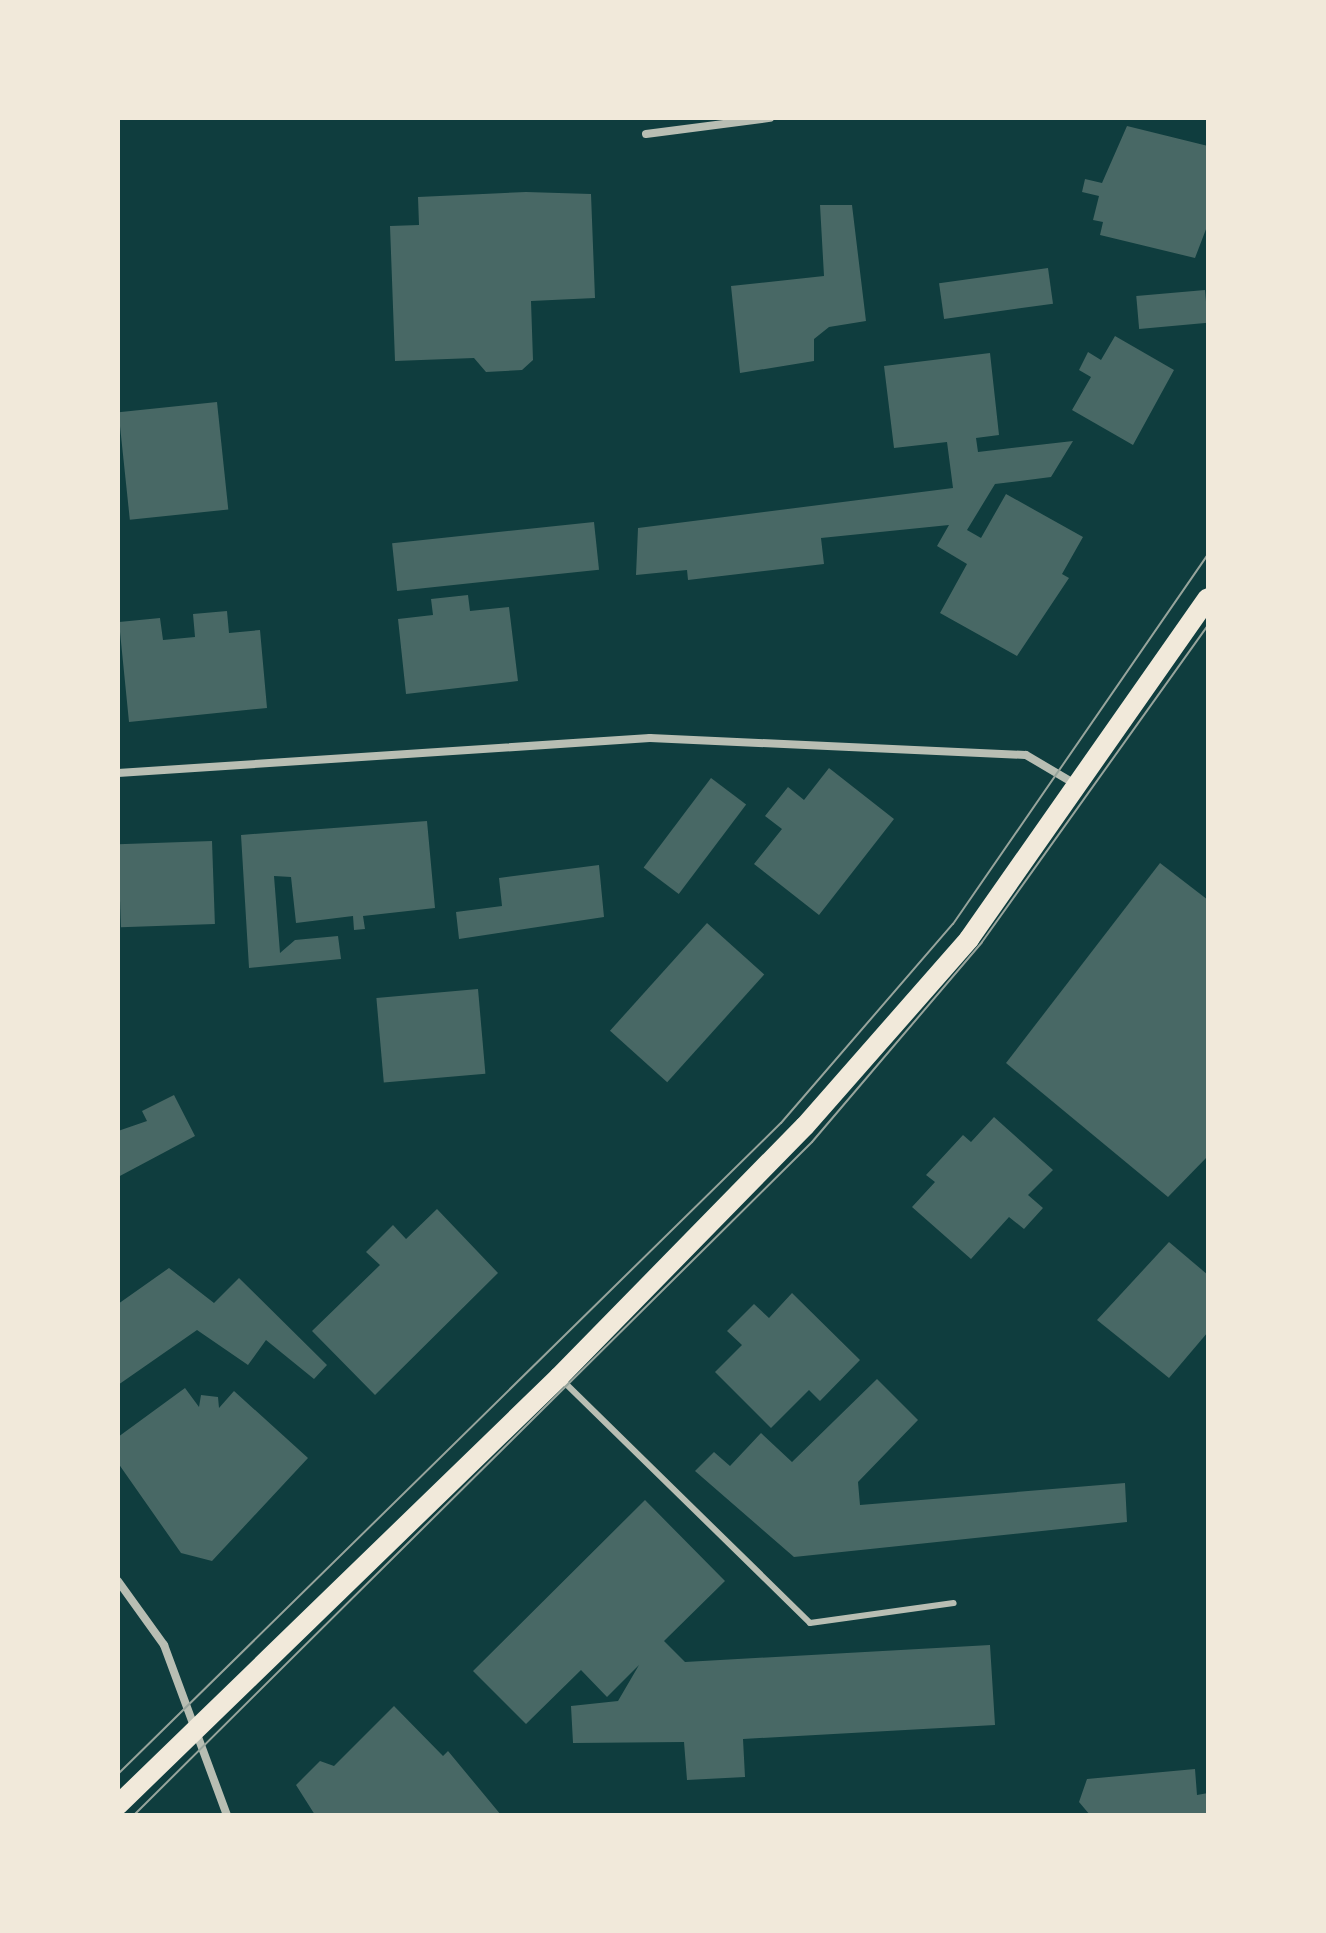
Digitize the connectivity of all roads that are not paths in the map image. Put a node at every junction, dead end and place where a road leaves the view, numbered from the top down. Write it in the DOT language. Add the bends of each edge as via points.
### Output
graph roads {
  1 [pos="770,118"];
  2 [pos="646,134"];
  3 [pos="1208,598"];
  4 [pos="118,773"];
  5 [pos="1080,788"];
  6 [pos="559,1377"];
  7 [pos="118,1581"];
  8 [pos="954,1603"];
  9 [pos="193,1734"];
  10 [pos="118,1805"];
  11 [pos="227,1815"];
  1 -- 2 [label="street"];
  3 -- 5 [label="main road"];
  4 -- 5 [label="street" via="650,738 1026,755"];
  5 -- 6 [label="main road" via="969,939 805,1126"];
  6 -- 8 [label="lane" via="810,1623"];
  6 -- 9 [label="main road"];
  7 -- 9 [label="street" via="164,1645"];
  9 -- 10 [label="main road"];
  9 -- 11 [label="street"];
}
